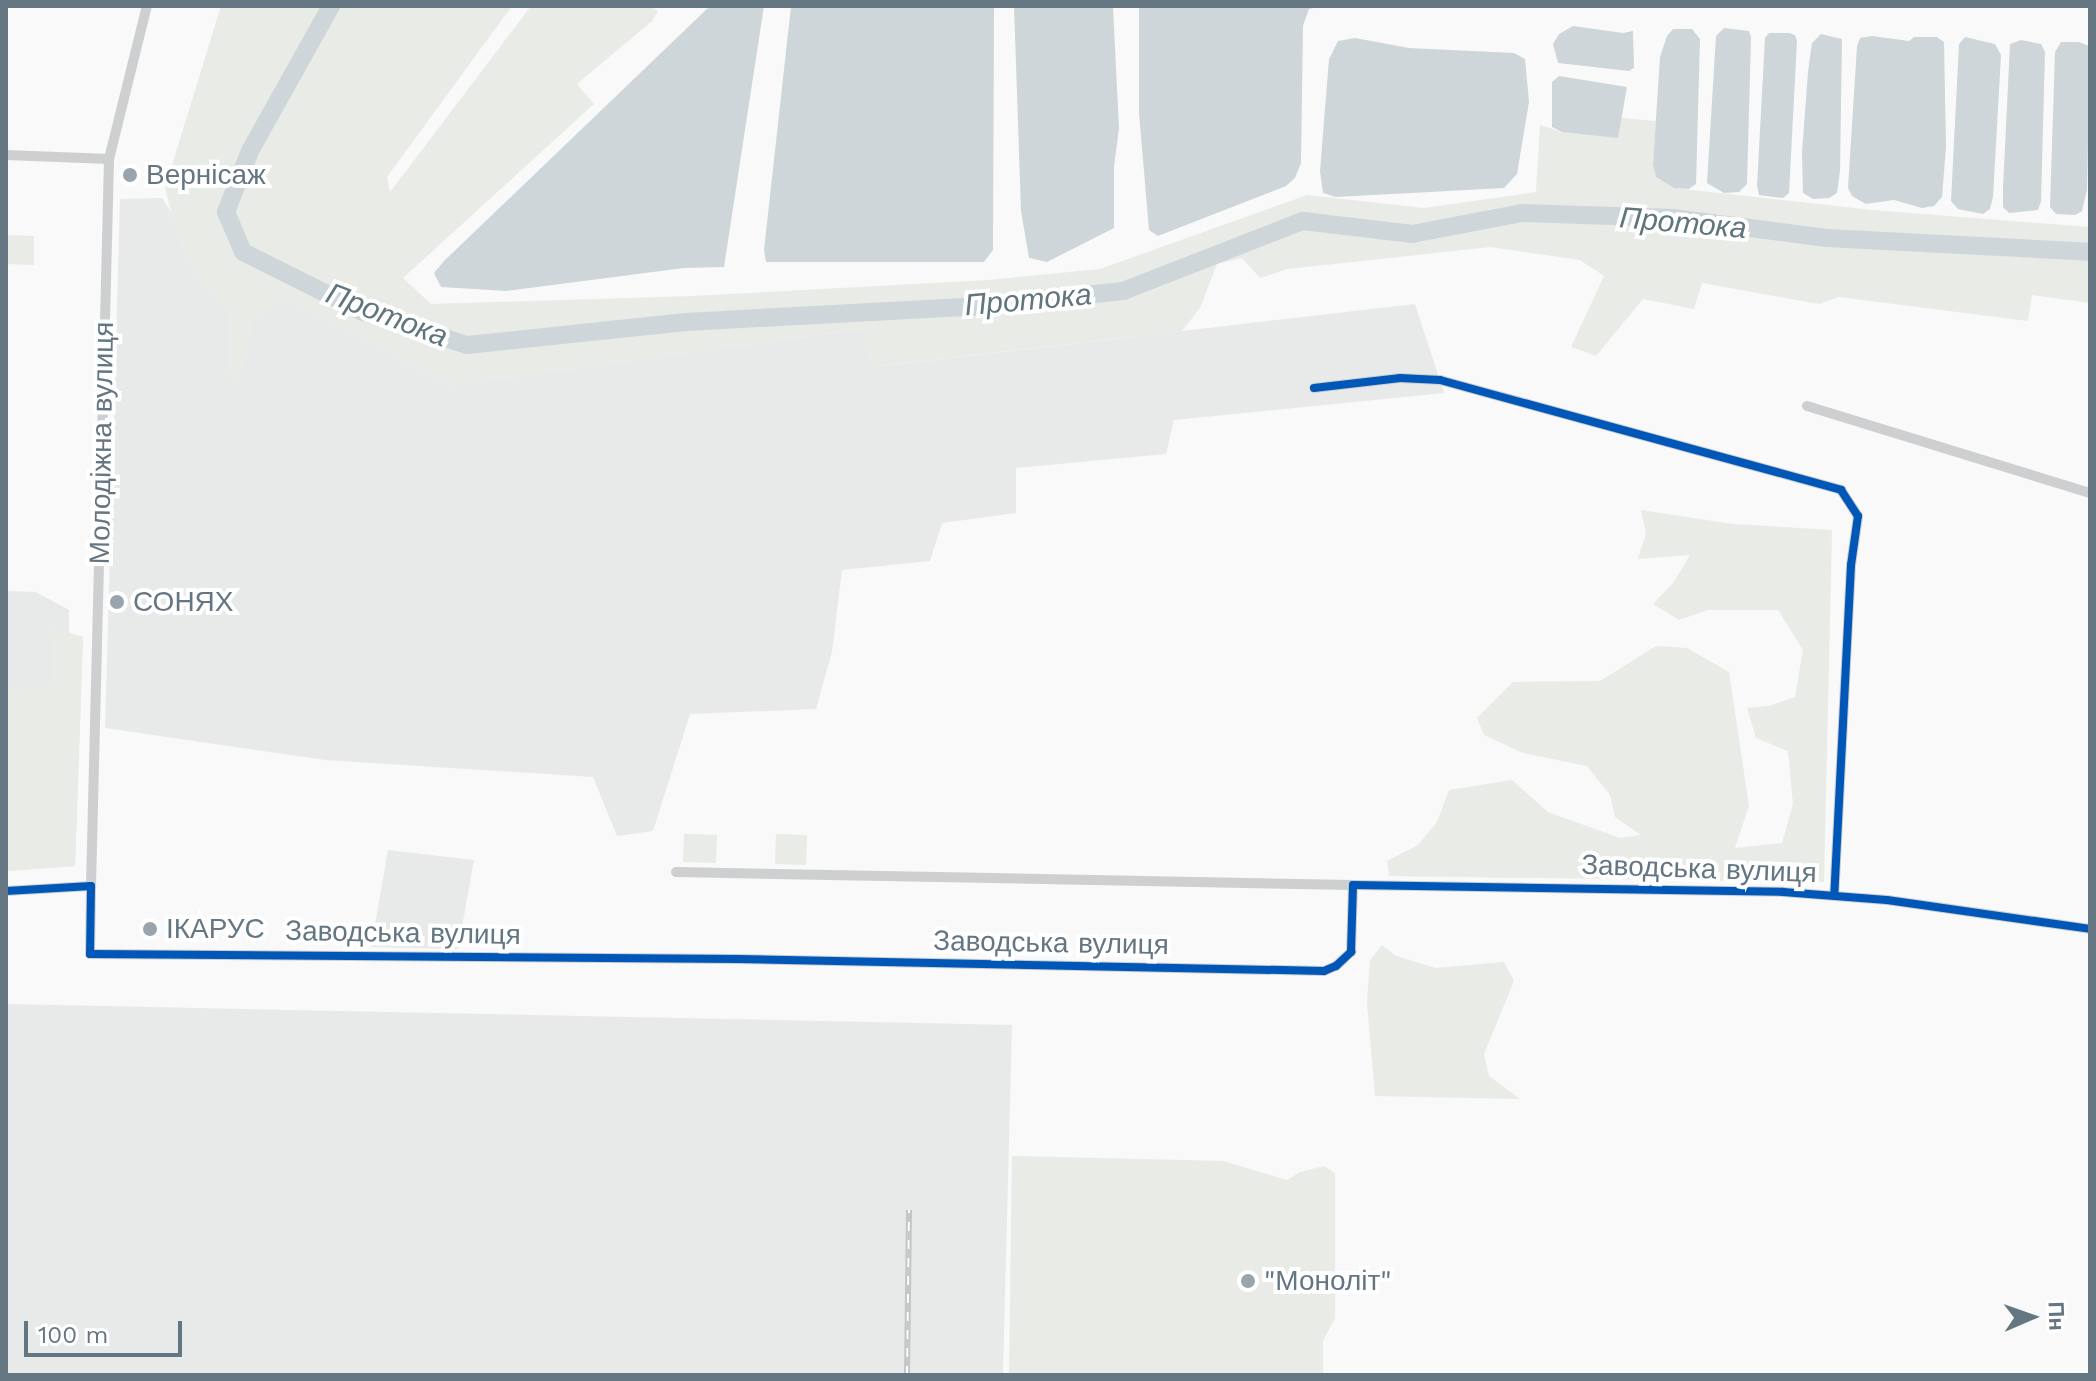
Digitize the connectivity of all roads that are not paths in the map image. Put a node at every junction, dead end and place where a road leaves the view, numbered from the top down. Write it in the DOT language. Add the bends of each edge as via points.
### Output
graph roads {
  1 [pos="147,6"];
  2 [pos="6,155"];
  3 [pos="109,159"];
  4 [pos="1314,388"];
  5 [pos="1807,406"];
  6 [pos="2090,493"];
  7 [pos="676,872"];
  8 [pos="1353,885"];
  9 [pos="91,886"];
  10 [pos="6,891"];
  11 [pos="1834,896"];
  12 [pos="2090,929"];
  1 -- 3 [label="street, Молодіжна вулиця"];
  2 -- 3 [label="street"];
  3 -- 9 [label="street, Молодіжна вулиця"];
  4 -- 11 [label="street" via="1400,378 1440,380 1841,490 1858,516"];
  5 -- 6 [label="street"];
  7 -- 8 [label="street, Заводська вулиця"];
  8 -- 9 [label="street, Заводська вулиця" via="1351,952 1324,971 90,954"];
  8 -- 11 [label="street, Заводська вулиця" via="1677,888"];
  9 -- 10 [label="street"];
  11 -- 12 [label="street, Заводська вулиця"];
}
